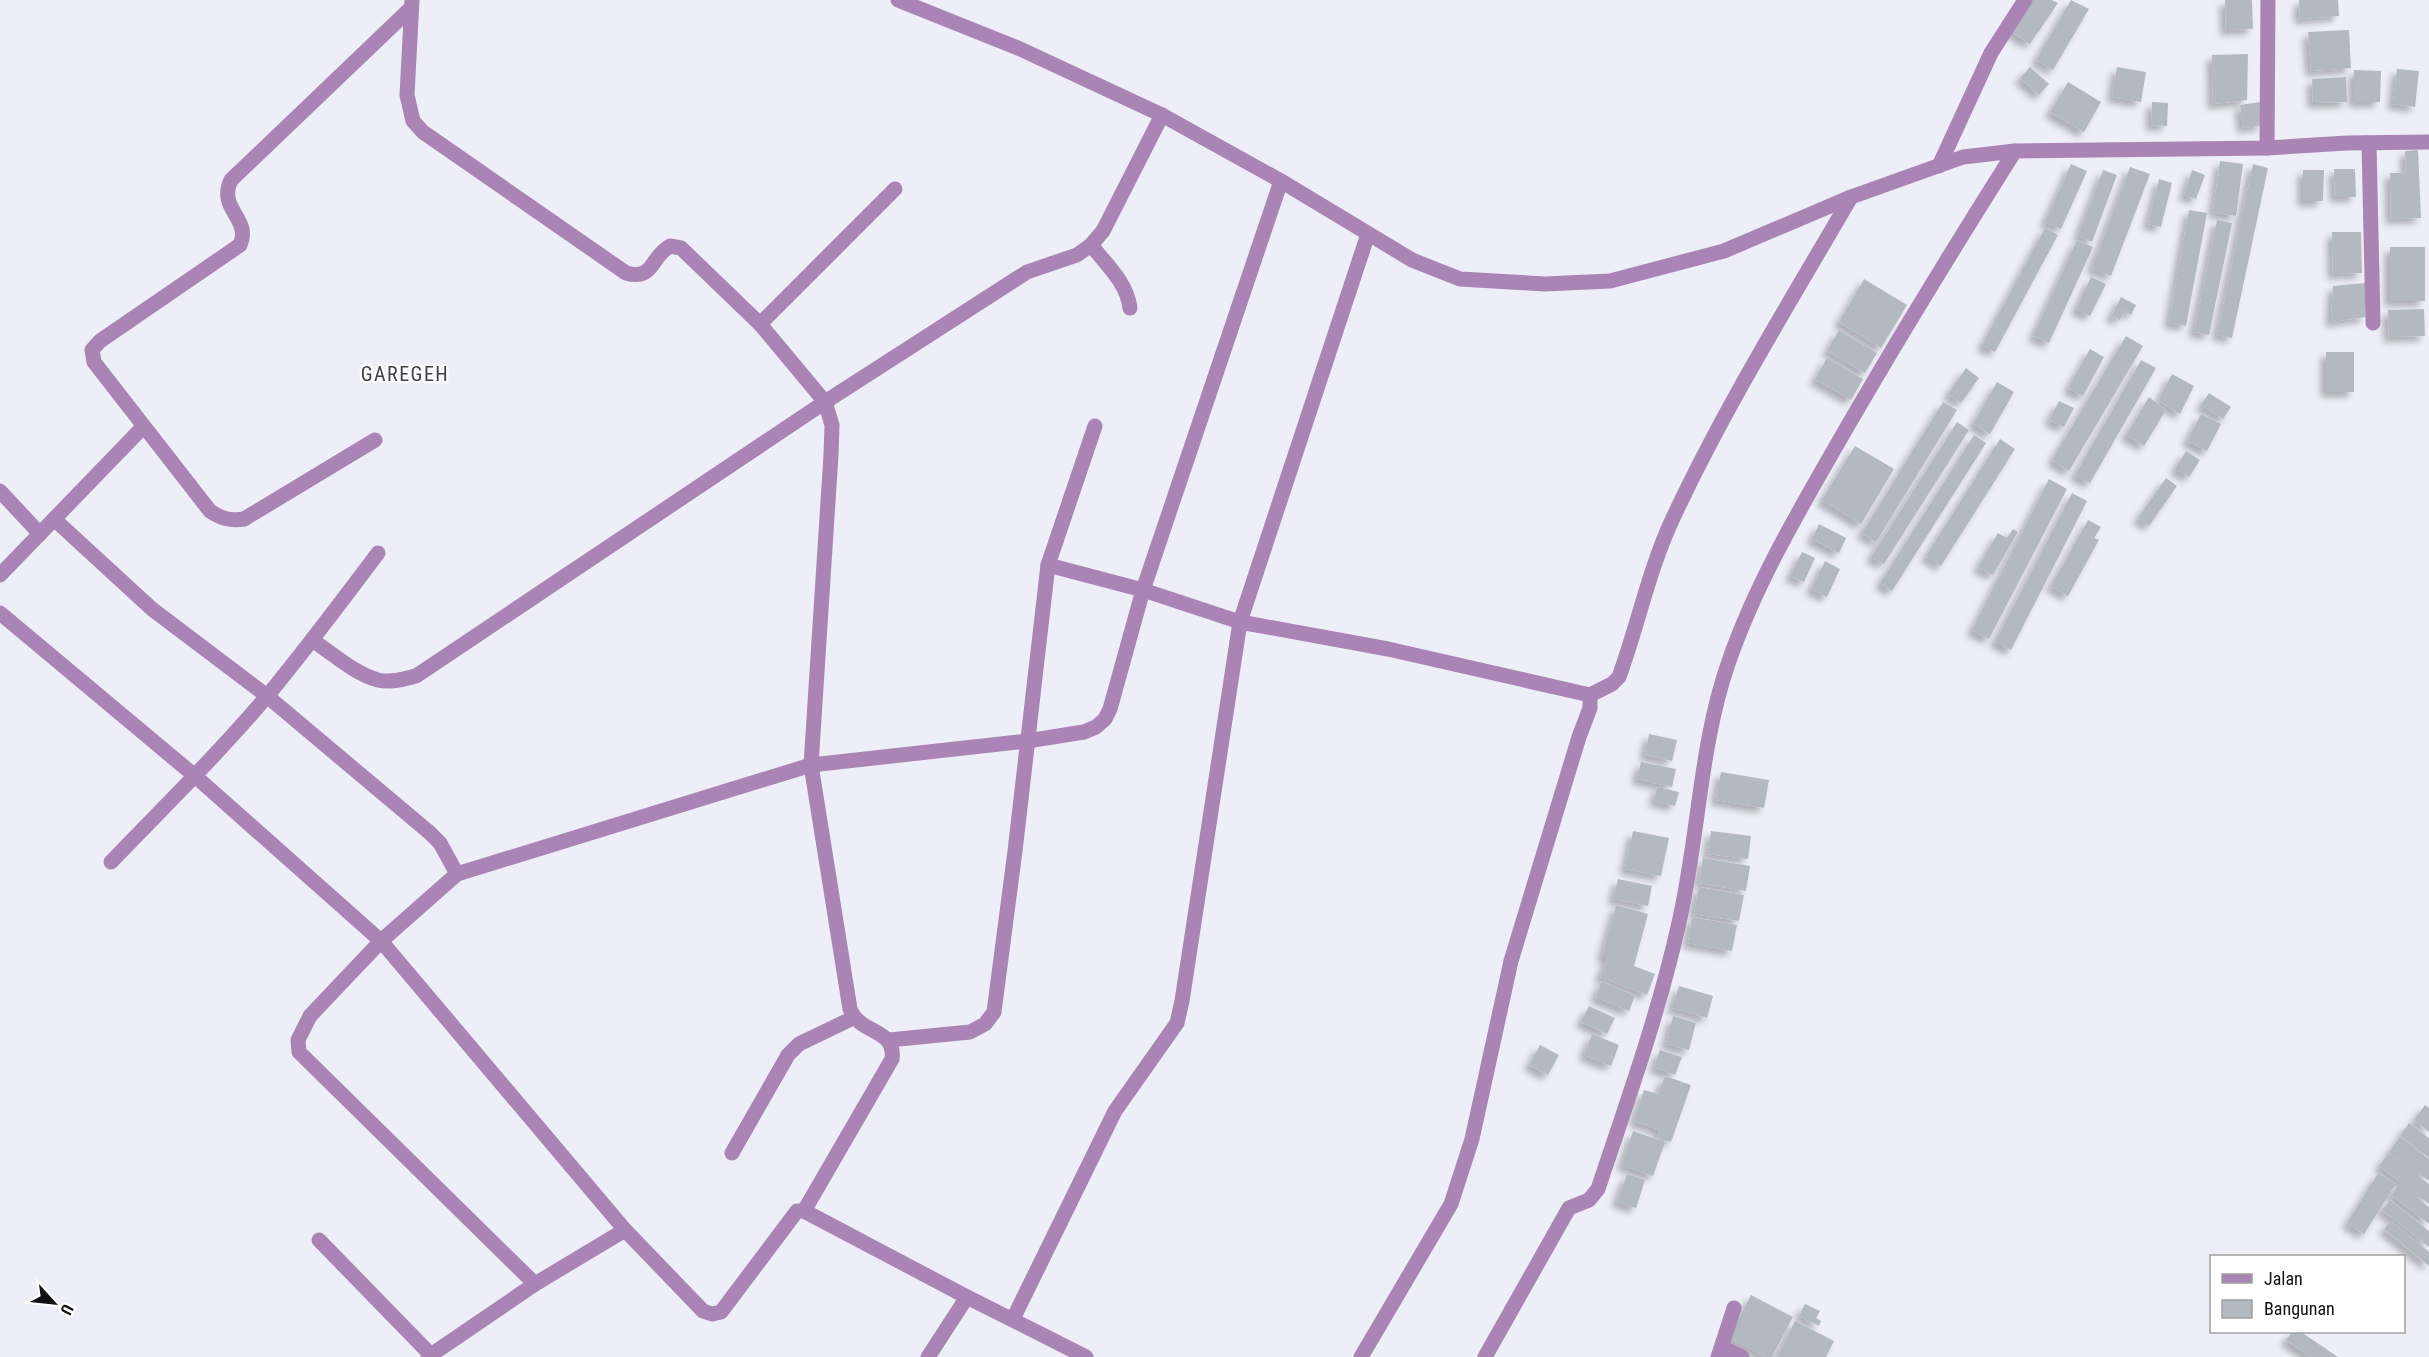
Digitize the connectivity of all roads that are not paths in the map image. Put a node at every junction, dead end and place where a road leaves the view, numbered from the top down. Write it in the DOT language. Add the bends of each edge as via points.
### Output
graph roads {
  1 [pos="898,0"];
  2 [pos="2025,0"];
  3 [pos="2268,0"];
  4 [pos="411,4"];
  5 [pos="1162,115"];
  6 [pos="2429,142"];
  7 [pos="2369,143"];
  8 [pos="2267,148"];
  9 [pos="2015,151"];
  10 [pos="1939,166"];
  11 [pos="1281,181"];
  12 [pos="895,189"];
  13 [pos="1851,196"];
  14 [pos="1368,234"];
  15 [pos="1091,246"];
  16 [pos="1130,308"];
  17 [pos="2373,323"];
  18 [pos="760,324"];
  19 [pos="825,402"];
  20 [pos="1095,426"];
  21 [pos="143,427"];
  22 [pos="375,440"];
  23 [pos="0,491"];
  24 [pos="54,519"];
  25 [pos="39,534"];
  26 [pos="378,553"];
  27 [pos="1048,565"];
  28 [pos="0,575"];
  29 [pos="1143,590"];
  30 [pos="0,613"];
  31 [pos="1240,622"];
  32 [pos="312,640"];
  33 [pos="1590,695"];
  34 [pos="267,696"];
  35 [pos="1027,741"];
  36 [pos="810,765"];
  37 [pos="195,776"];
  38 [pos="111,862"];
  39 [pos="457,874"];
  40 [pos="381,941"];
  41 [pos="854,1018"];
  42 [pos="889,1040"];
  43 [pos="732,1153"];
  44 [pos="804,1211"];
  45 [pos="625,1230"];
  46 [pos="319,1240"];
  47 [pos="535,1284"];
  48 [pos="967,1297"];
  49 [pos="1734,1308"];
  50 [pos="1013,1319"];
  51 [pos="1720,1353"];
  52 [pos="429,1356"];
  53 [pos="928,1357"];
  54 [pos="1086,1357"];
  55 [pos="1361,1357"];
  56 [pos="1485,1357"];
  57 [pos="1742,1357"];
  1 -- 5 [label="street" via="1018,48"];
  2 -- 10 [label="street" via="1991,53"];
  3 -- 8 [label="street"];
  4 -- 18 [label="street" via="407,95 413,121 423,132 626,273 638,276 647,272 660,251 670,246 681,248"];
  4 -- 21 [label="street" via="231,180 226,190 227,202 242,226 244,236 240,245 92,350 94,362"];
  5 -- 11 [label="street"];
  5 -- 15 [label="street" via="1103,231"];
  6 -- 7 [label="street"];
  7 -- 8 [label="street"];
  7 -- 17 [label="street"];
  8 -- 9 [label="street"];
  9 -- 10 [label="street" via="1963,157"];
  9 -- 56 [label="street" via="1859,406 1798,513 1747,617 1728,663 1710,734 1681,914 1662,992 1598,1189 1589,1200 1569,1208"];
  10 -- 13 [label="street"];
  11 -- 14 [label="street"];
  11 -- 29 [label="street"];
  12 -- 18 [label="street"];
  13 -- 14 [label="street" via="1724,251 1610,281 1545,284 1460,279 1412,260"];
  13 -- 33 [label="street" via="1712,441 1672,520 1618,677"];
  14 -- 31 [label="street"];
  15 -- 16 [label="street" via="1122,285"];
  15 -- 19 [label="street" via="1077,255 1027,272"];
  18 -- 19 [label="street"];
  19 -- 32 [label="street" via="416,676 379,680"];
  19 -- 36 [label="street" via="832,425 831,456"];
  20 -- 27 [label="street"];
  21 -- 22 [label="street" via="210,511 232,521 244,519"];
  21 -- 24 [label="street"];
  23 -- 25 [label="street"];
  24 -- 25 [label="street"];
  24 -- 34 [label="street" via="152,609"];
  25 -- 28 [label="street"];
  26 -- 32 [label="street"];
  27 -- 29 [label="street"];
  27 -- 35 [label="street"];
  29 -- 31 [label="street"];
  29 -- 35 [label="street" via="1105,719 1084,732"];
  30 -- 37 [label="street"];
  31 -- 33 [label="street" via="1388,648"];
  31 -- 50 [label="street" via="1177,1023 1115,1111"];
  32 -- 34 [label="street"];
  33 -- 55 [label="street" via="1590,708 1511,961 1472,1139 1451,1204"];
  34 -- 37 [label="street"];
  34 -- 39 [label="street" via="440,843"];
  35 -- 36 [label="street"];
  35 -- 42 [label="street" via="994,1012 985,1024 970,1032"];
  36 -- 39 [label="street"];
  36 -- 41 [label="street"];
  37 -- 38 [label="street"];
  37 -- 40 [label="street"];
  39 -- 40 [label="street"];
  40 -- 45 [label="street"];
  40 -- 47 [label="street" via="310,1016 298,1040 299,1052"];
  41 -- 42 [label="street"];
  41 -- 43 [label="street" via="799,1044 788,1055"];
  42 -- 44 [label="street" via="892,1059"];
  44 -- 45 [label="street" via="797,1211 721,1312 712,1314 703,1311"];
  44 -- 48 [label="street"];
  45 -- 47 [label="street"];
  46 -- 52 [label="street"];
  47 -- 52 [label="street"];
  48 -- 50 [label="street"];
  48 -- 53 [label="street"];
  49 -- 51 [label="street"];
  50 -- 54 [label="street"];
  51 -- 57 [label="street"];
}
